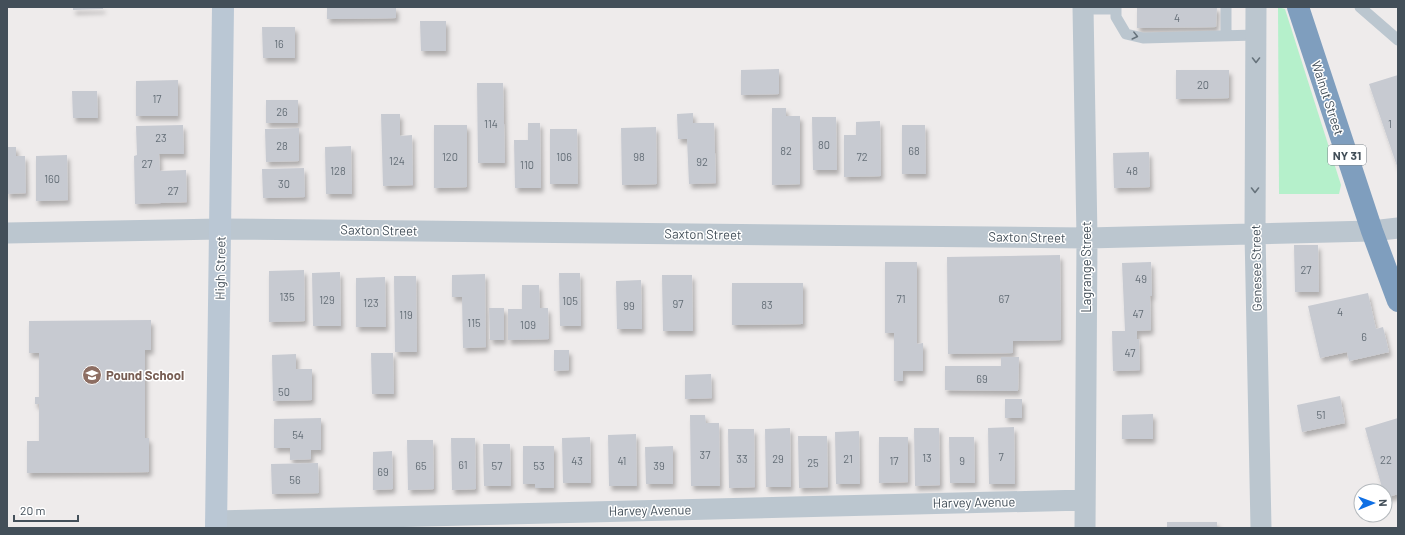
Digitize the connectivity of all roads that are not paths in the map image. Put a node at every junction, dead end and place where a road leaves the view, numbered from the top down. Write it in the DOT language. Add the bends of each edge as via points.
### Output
graph roads {
  1 [pos="223,7"];
  2 [pos="1226,7"];
  3 [pos="1256,7"];
  4 [pos="1298,7"];
  5 [pos="1360,7"];
  6 [pos="1083,8"];
  7 [pos="1116,8"];
  8 [pos="1256,35"];
  9 [pos="1226,36"];
  10 [pos="1398,40"];
  11 [pos="1398,228"];
  12 [pos="220,229"];
  13 [pos="1372,231"];
  14 [pos="7,233"];
  15 [pos="1255,233"];
  16 [pos="1087,238"];
  17 [pos="1398,301"];
  18 [pos="1085,500"];
  19 [pos="216,525"];
  20 [pos="1085,528"];
  21 [pos="1260,528"];
  1 -- 12 [label="main road, High Street"];
  2 -- 9 [label="lane"];
  3 -- 8 [label="street, Genesee Street"];
  4 -- 13 [label="highway, Walnut Street / NY 31"];
  5 -- 10 [label="lane"];
  6 -- 7 [label="lane"];
  6 -- 16 [label="street, Lagrange Street"];
  7 -- 9 [label="lane, one-way" via="1116,17 1126,34 1143,38"];
  8 -- 9 [label="lane"];
  8 -- 15 [label="street, Genesee Street, one-way"];
  11 -- 13 [label="street, Saxton Street"];
  12 -- 14 [label="street, Saxton Street"];
  12 -- 16 [label="street, Saxton Street"];
  12 -- 19 [label="main road, High Street"];
  13 -- 15 [label="street, Saxton Street"];
  13 -- 17 [label="highway, Walnut Street / NY 31"];
  15 -- 16 [label="street, Saxton Street"];
  15 -- 21 [label="street, Genesee Street"];
  16 -- 18 [label="street, Lagrange Street"];
  18 -- 19 [label="street, Harvey Avenue"];
  18 -- 20 [label="street, Lagrange Street"];
}
